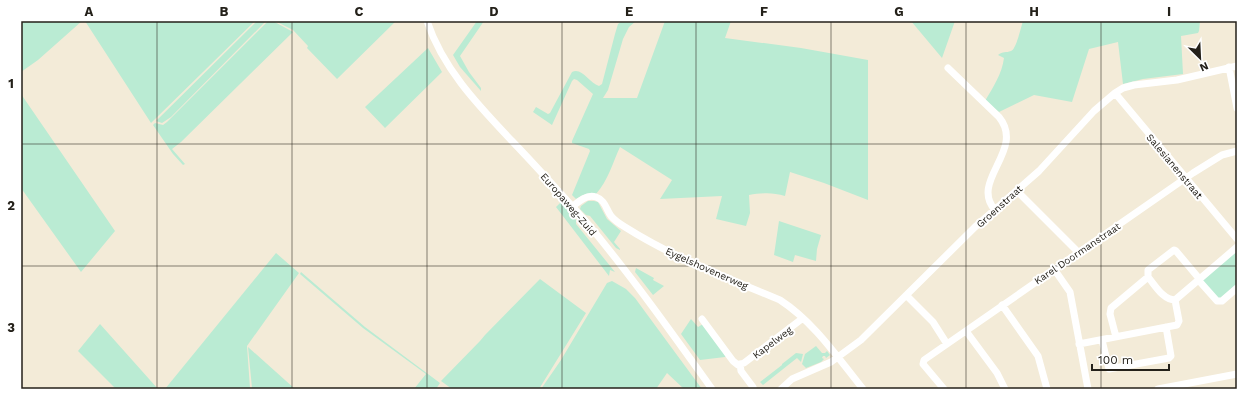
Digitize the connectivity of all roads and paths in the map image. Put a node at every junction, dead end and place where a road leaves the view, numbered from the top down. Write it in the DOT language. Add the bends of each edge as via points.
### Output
graph roads {
  1 [pos="427,21"];
  2 [pos="1237,66"];
  3 [pos="1229,67"];
  4 [pos="948,68"];
  5 [pos="1114,93"];
  6 [pos="1237,108"];
  7 [pos="1237,151"];
  8 [pos="1186,179"];
  9 [pos="1016,191"];
  10 [pos="572,207"];
  11 [pos="995,210"];
  12 [pos="1237,239"];
  13 [pos="1237,247"];
  14 [pos="1078,252"];
  15 [pos="1054,269"];
  16 [pos="1148,277"];
  17 [pos="1199,279"];
  18 [pos="1237,288"];
  19 [pos="907,296"];
  20 [pos="1175,300"];
  21 [pos="1002,305"];
  22 [pos="803,318"];
  23 [pos="702,320"];
  24 [pos="1166,327"];
  25 [pos="966,331"];
  26 [pos="1116,337"];
  27 [pos="1102,340"];
  28 [pos="948,344"];
  29 [pos="1080,344"];
  30 [pos="838,358"];
  31 [pos="740,364"];
  32 [pos="1237,374"];
  33 [pos="1197,385"];
  34 [pos="753,387"];
  35 [pos="712,389"];
  36 [pos="781,389"];
  37 [pos="863,389"];
  38 [pos="944,389"];
  39 [pos="1004,389"];
  40 [pos="1047,389"];
  41 [pos="1088,389"];
  42 [pos="1158,389"];
  1 -- 10 [label="street, Europaweg-Zuid" via="435,42 455,75 478,104"];
  2 -- 3 [label="street, Groenstraat"];
  3 -- 5 [label="street, Groenstraat" via="1177,80 1134,85"];
  3 -- 6 [label="street"];
  4 -- 11 [label="street" via="1000,117 1004,125 1006,145 987,190 989,202"];
  5 -- 8 [label="street, Salesianenstraat"];
  5 -- 9 [label="street, Groenstraat"];
  7 -- 8 [label="street, Karel Doormanstraat" via="1222,155"];
  8 -- 12 [label="street, Salesianenstraat"];
  8 -- 14 [label="street, Karel Doormanstraat"];
  9 -- 11 [label="street, Groenstraat"];
  9 -- 14 [label="street"];
  10 -- 22 [label="street, Eygelshovenerweg" via="586,197 599,198 612,217 633,232 704,269 780,300"];
  10 -- 35 [label="street, Europaweg-Zuid" via="630,277"];
  11 -- 19 [label="street, Groenstraat" via="948,253"];
  13 -- 17 [label="street"];
  14 -- 15 [label="street, Karel Doormanstraat"];
  15 -- 21 [label="street, Karel Doormanstraat"];
  15 -- 29 [label="street" via="1070,292"];
  16 -- 17 [label="street" via="1148,270 1174,250"];
  16 -- 20 [label="street" via="1166,298"];
  16 -- 26 [label="street" via="1111,308 1110,314"];
  17 -- 18 [label="street" via="1218,302"];
  17 -- 20 [label="street"];
  19 -- 28 [label="street" via="933,322"];
  19 -- 30 [label="street, Groenstraat"];
  20 -- 24 [label="street" via="1179,322 1177,325"];
  21 -- 25 [label="street, Karel Doormanstraat"];
  21 -- 40 [label="street" via="1038,356"];
  22 -- 30 [label="street, Eygelshovenerweg"];
  22 -- 31 [label="street, Kapelweg"];
  23 -- 31 [label="street" via="733,361"];
  24 -- 26 [label="street"];
  24 -- 27 [label="street" via="1171,356 1169,358 1109,369"];
  25 -- 28 [label="street, Karel Doormanstraat"];
  25 -- 39 [label="street"];
  26 -- 27 [label="street"];
  27 -- 29 [label="street"];
  28 -- 38 [label="street, Karel Doormanstraat" via="924,360 923,364"];
  29 -- 41 [label="street"];
  30 -- 36 [label="street, Groenstraat" via="792,379"];
  30 -- 37 [label="street, Eygelshovenerweg"];
  31 -- 34 [label="street" via="741,371"];
  32 -- 33 [label="street"];
  33 -- 42 [label="street"];
}
